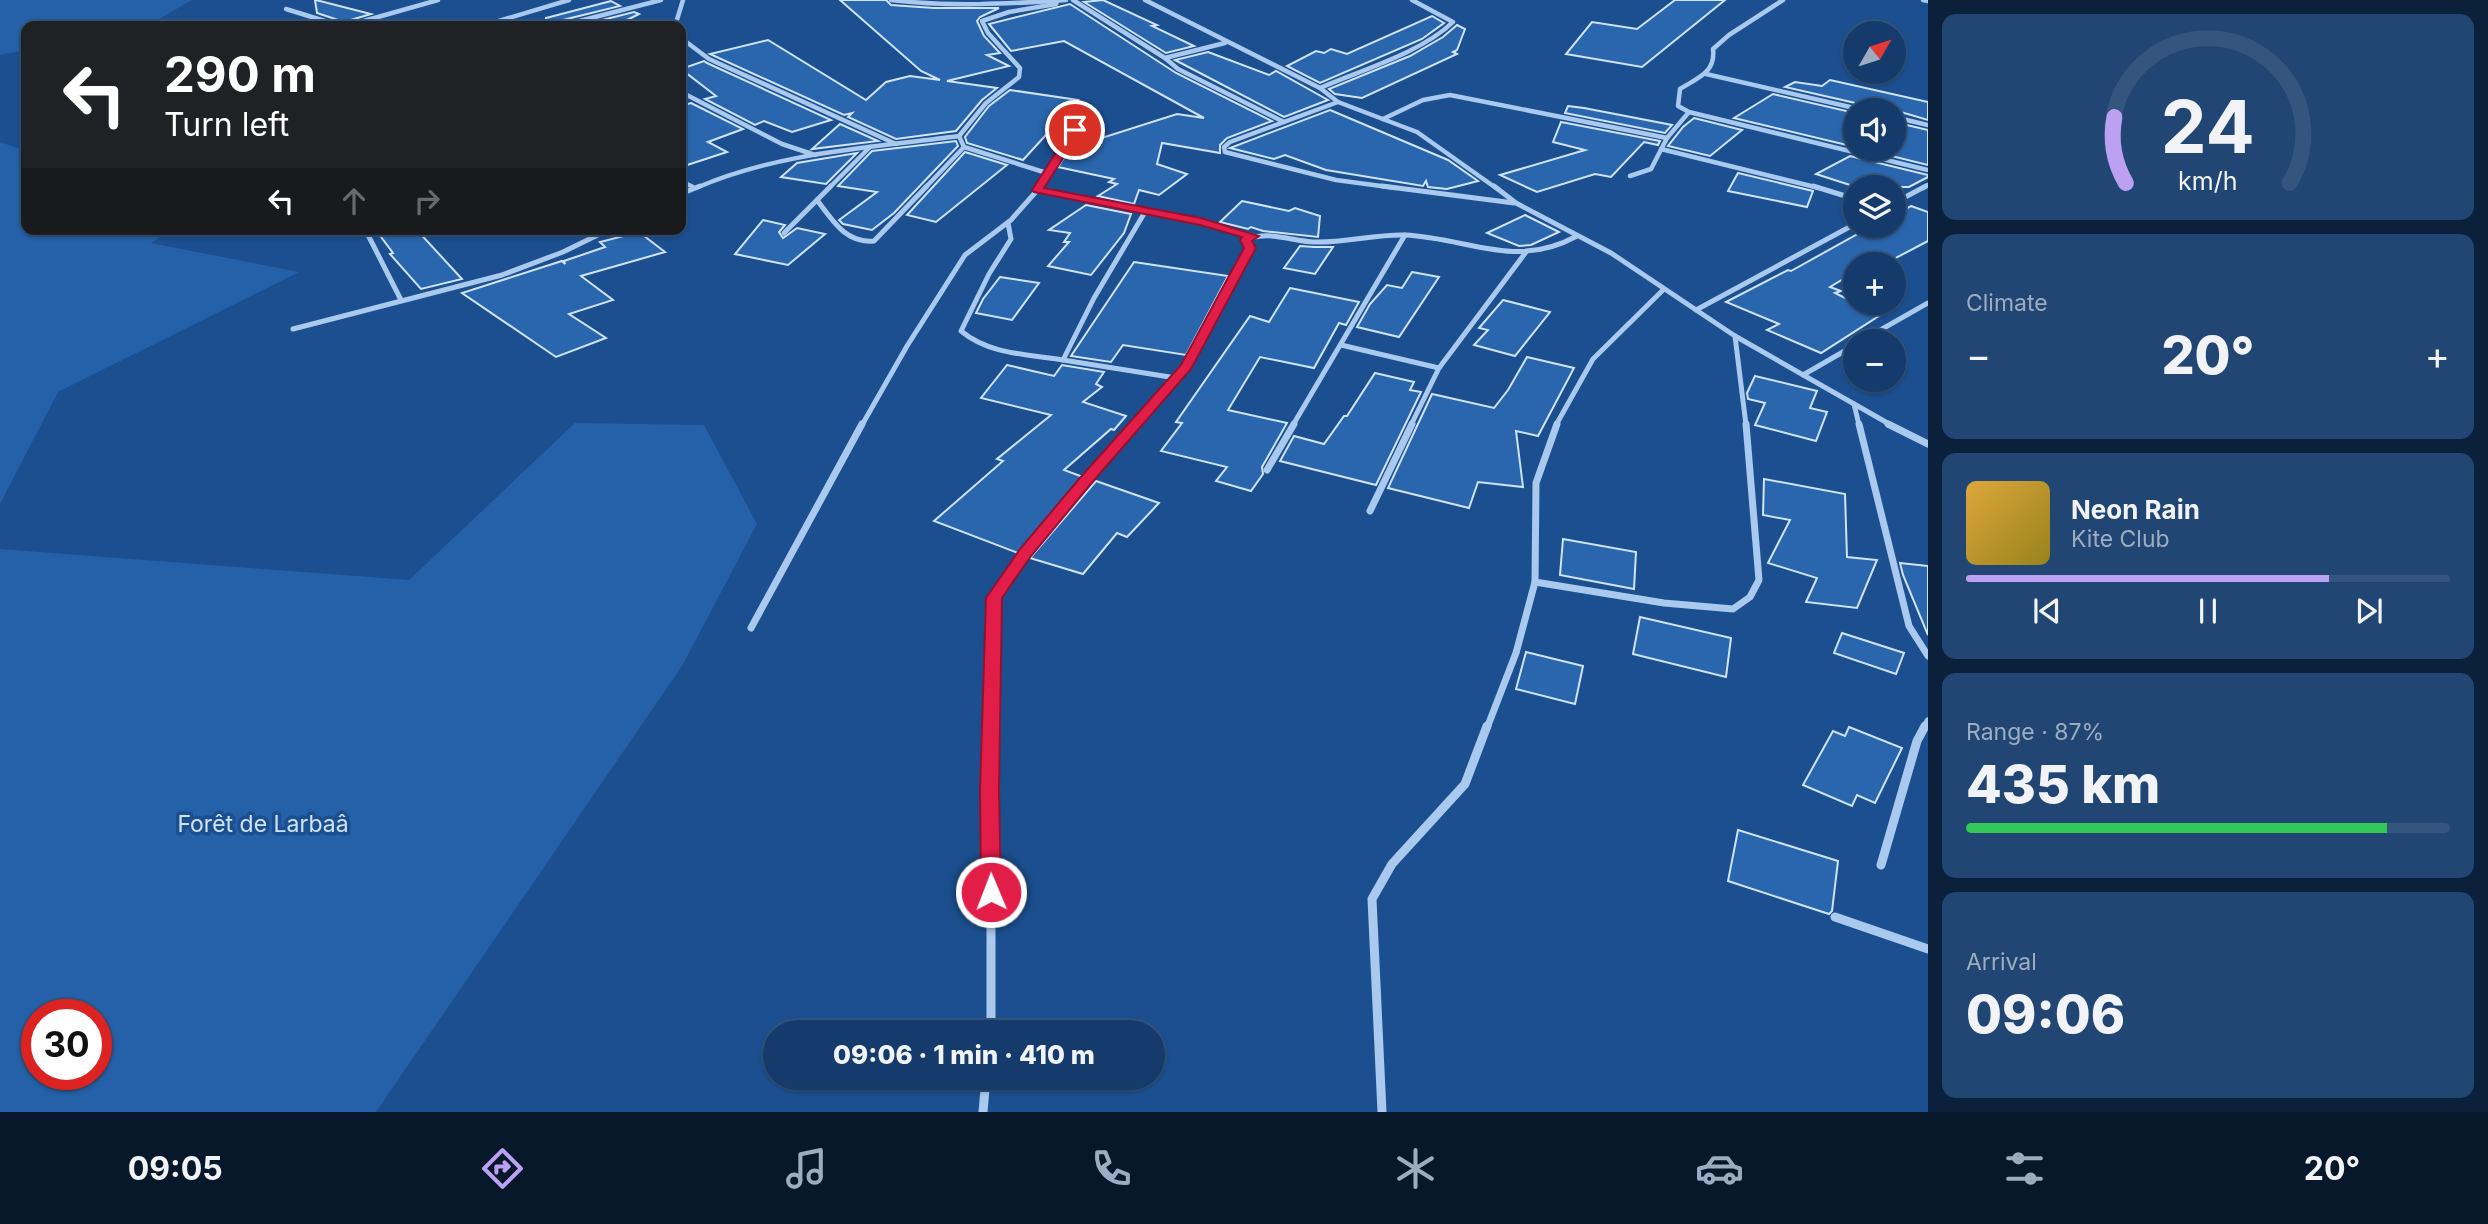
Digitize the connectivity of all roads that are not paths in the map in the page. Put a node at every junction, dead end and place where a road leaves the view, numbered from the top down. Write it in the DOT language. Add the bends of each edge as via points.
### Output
graph roads {
  1 [pos="439,0"];
  2 [pos="569,0"];
  3 [pos="661,0"];
  4 [pos="683,0"];
  5 [pos="891,0"];
  6 [pos="996,0"];
  7 [pos="1066,0"];
  8 [pos="1073,0"];
  9 [pos="1145,0"];
  10 [pos="1412,0"];
  11 [pos="1783,0"];
  12 [pos="1057,1"];
  13 [pos="1003,4"];
  14 [pos="286,9"];
  15 [pos="326,21"];
  16 [pos="361,21"];
  17 [pos="499,21"];
  18 [pos="579,21"];
  19 [pos="674,21"];
  20 [pos="686,42"];
  21 [pos="1226,43"];
  22 [pos="1165,58"];
  23 [pos="1705,74"];
  24 [pos="1320,88"];
  25 [pos="686,95"];
  26 [pos="1338,102"];
  27 [pos="1843,105"];
  28 [pos="1689,112"];
  29 [pos="1383,119"];
  30 [pos="1906,120"];
  31 [pos="1284,122"];
  32 [pos="1928,125"];
  33 [pos="1075,130"];
  34 [pos="959,136"];
  35 [pos="1668,138"];
  36 [pos="897,144"];
  37 [pos="870,147"];
  38 [pos="964,147"];
  39 [pos="1661,149"];
  40 [pos="820,156"];
  41 [pos="1928,170"];
  42 [pos="1050,174"];
  43 [pos="1630,176"];
  44 [pos="686,184"];
  45 [pos="1928,185"];
  46 [pos="693,187"];
  47 [pos="1038,190"];
  48 [pos="686,191"];
  49 [pos="1843,195"];
  50 [pos="1906,197"];
  51 [pos="817,200"];
  52 [pos="1516,203"];
  53 [pos="1145,212"];
  54 [pos="1008,223"];
  55 [pos="1843,230"];
  56 [pos="784,233"];
  57 [pos="368,235"];
  58 [pos="598,235"];
  59 [pos="1405,235"];
  60 [pos="1253,236"];
  61 [pos="1577,236"];
  62 [pos="1526,252"];
  63 [pos="1664,289"];
  64 [pos="401,300"];
  65 [pos="1928,303"];
  66 [pos="1696,310"];
  67 [pos="293,329"];
  68 [pos="1882,329"];
  69 [pos="1735,336"];
  70 [pos="1341,345"];
  71 [pos="1843,352"];
  72 [pos="1063,360"];
  73 [pos="1439,368"];
  74 [pos="1803,375"];
  75 [pos="1176,378"];
  76 [pos="1854,404"];
  77 [pos="1928,444"];
  78 [pos="1267,470"];
  79 [pos="1370,511"];
  80 [pos="1535,582"];
  81 [pos="751,628"];
  82 [pos="1928,656"];
  83 [pos="1928,721"];
  84 [pos="1881,865"];
  85 [pos="1835,917"];
  86 [pos="1928,949"];
  87 [pos="991,1020"];
  88 [pos="985,1090"];
  89 [pos="983,1112"];
  90 [pos="1382,1112"];
  1 -- 16 [label="street"];
  2 -- 17 [label="street"];
  3 -- 18 [label="street"];
  4 -- 19 [label="street"];
  5 -- 13 [label="street"];
  6 -- 13 [label="street"];
  7 -- 12 [label="street"];
  8 -- 22 [label="street"];
  9 -- 21 [label="street"];
  10 -- 24 [label="street" via="1449,18 1451,26"];
  11 -- 23 [label="street" via="1723,38 1713,49 1716,60 1711,72"];
  12 -- 13 [label="street"];
  12 -- 34 [label="street" via="982,21 984,30 1020,68 1019,77 989,98"];
  14 -- 15 [label="street"];
  20 -- 36 [label="street" via="709,59"];
  21 -- 22 [label="street"];
  21 -- 24 [label="street"];
  22 -- 31 [label="street" via="1178,69"];
  23 -- 27 [label="street"];
  23 -- 28 [label="street" via="1680,89 1678,106"];
  24 -- 26 [label="street"];
  25 -- 40 [label="street" via="782,145"];
  26 -- 29 [label="street"];
  26 -- 31 [label="street"];
  28 -- 35 [label="street"];
  28 -- 41 [label="street"];
  29 -- 35 [label="street" via="1418,100 1450,95"];
  29 -- 52 [label="street" via="1446,150"];
  30 -- 32 [label="street"];
  31 -- 52 [label="street" via="1230,142 1225,152 1336,180"];
  33 -- 42 [label="street"];
  34 -- 36 [label="street"];
  34 -- 38 [label="street"];
  35 -- 39 [label="street"];
  36 -- 37 [label="street"];
  37 -- 40 [label="street"];
  37 -- 51 [label="street"];
  38 -- 42 [label="street"];
  38 -- 51 [label="street" via="874,241 853,240 843,233"];
  39 -- 43 [label="street" via="1651,169"];
  39 -- 49 [label="street"];
  40 -- 46 [label="street" via="790,158"];
  42 -- 47 [label="street"];
  44 -- 46 [label="street"];
  45 -- 50 [label="street"];
  46 -- 48 [label="street"];
  47 -- 53 [label="street"];
  47 -- 54 [label="street"];
  51 -- 56 [label="street"];
  52 -- 61 [label="street"];
  53 -- 60 [label="street"];
  53 -- 72 [label="street"];
  54 -- 72 [label="street" via="1011,239 961,331 995,350"];
  54 -- 81 [label="street" via="968,251 942,290 888,377"];
  55 -- 66 [label="street"];
  57 -- 64 [label="street"];
  58 -- 64 [label="street" via="502,275"];
  59 -- 60 [label="street" via="1336,242"];
  59 -- 62 [label="street"];
  59 -- 70 [label="street"];
  60 -- 75 [label="street" via="1246,240 1250,248"];
  61 -- 62 [label="street" via="1541,252"];
  61 -- 63 [label="street"];
  62 -- 73 [label="street"];
  63 -- 66 [label="street"];
  63 -- 80 [label="street" via="1593,359 1558,420 1536,483"];
  64 -- 67 [label="street"];
  65 -- 68 [label="street"];
  66 -- 69 [label="street"];
  69 -- 74 [label="street"];
  69 -- 80 [label="street" via="1759,569 1750,597 1733,609"];
  70 -- 73 [label="street"];
  70 -- 78 [label="street"];
  71 -- 74 [label="street"];
  72 -- 75 [label="street"];
  73 -- 79 [label="street"];
  74 -- 76 [label="street"];
  75 -- 87 [label="street" via="1042,533 994,598"];
  76 -- 77 [label="street"];
  76 -- 82 [label="street" via="1909,626"];
  80 -- 90 [label="street" via="1516,653 1465,784 1392,864 1372,899"];
  83 -- 84 [label="street" via="1917,741"];
  85 -- 86 [label="street"];
  88 -- 89 [label="street"];
}
